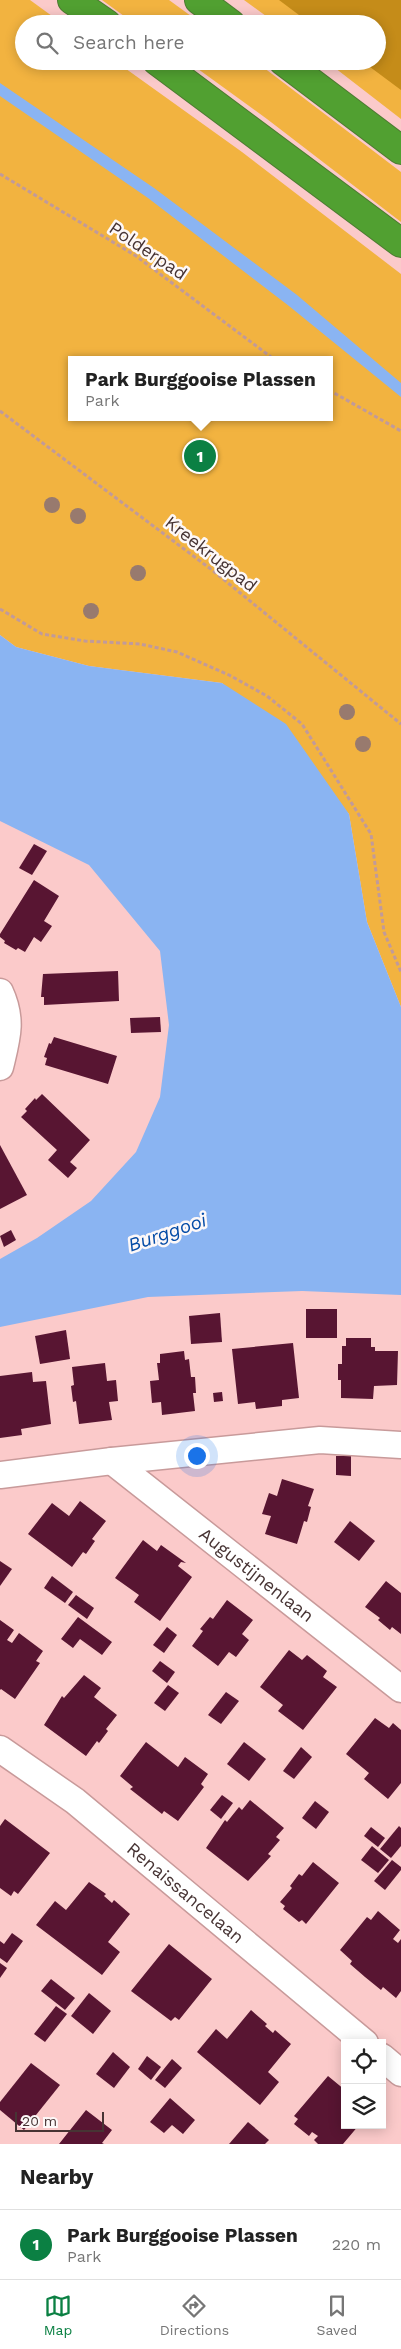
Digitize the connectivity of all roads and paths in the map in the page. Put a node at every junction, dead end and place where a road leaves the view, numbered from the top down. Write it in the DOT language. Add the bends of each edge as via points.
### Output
graph roads {
  1 [pos="72,0"];
  2 [pos="199,0"];
  3 [pos="93,15"];
  4 [pos="219,15"];
  5 [pos="169,70"];
  6 [pos="294,70"];
  7 [pos="401,150"];
  8 [pos="0,174"];
  9 [pos="401,243"];
  10 [pos="270,356"];
  11 [pos="333,392"];
  12 [pos="0,411"];
  13 [pos="401,431"];
  14 [pos="0,609"];
  15 [pos="401,724"];
  16 [pos="401,972"];
  17 [pos="0,992"];
  18 [pos="0,1066"];
  19 [pos="401,1445"];
  20 [pos="112,1461"];
  21 [pos="0,1475"];
  22 [pos="401,1689"];
  23 [pos="0,1749"];
  24 [pos="360,2039"];
  25 [pos="386,2060"];
  26 [pos="401,2073"];
  1 -- 3 [label="highway"];
  2 -- 4 [label="highway"];
  5 -- 9 [label="highway"];
  6 -- 7 [label="highway"];
  8 -- 10 [label="path, Polderpad" via="136,256"];
  11 -- 13 [label="path"];
  12 -- 15 [label="path, Kreekrugpad" via="212,570"];
  14 -- 16 [label="path" via="42,634 85,641 140,644 177,652 267,696 302,724 371,834 384,932"];
  17 -- 18 [label="street" via="7,1008 8,1035"];
  19 -- 20 [label="street" via="320,1440"];
  20 -- 21 [label="street"];
  20 -- 22 [label="street, Augustijnenlaan"];
  23 -- 24 [label="street, Renaissancelaan" via="75,1801"];
  25 -- 26 [label="street"];
}
